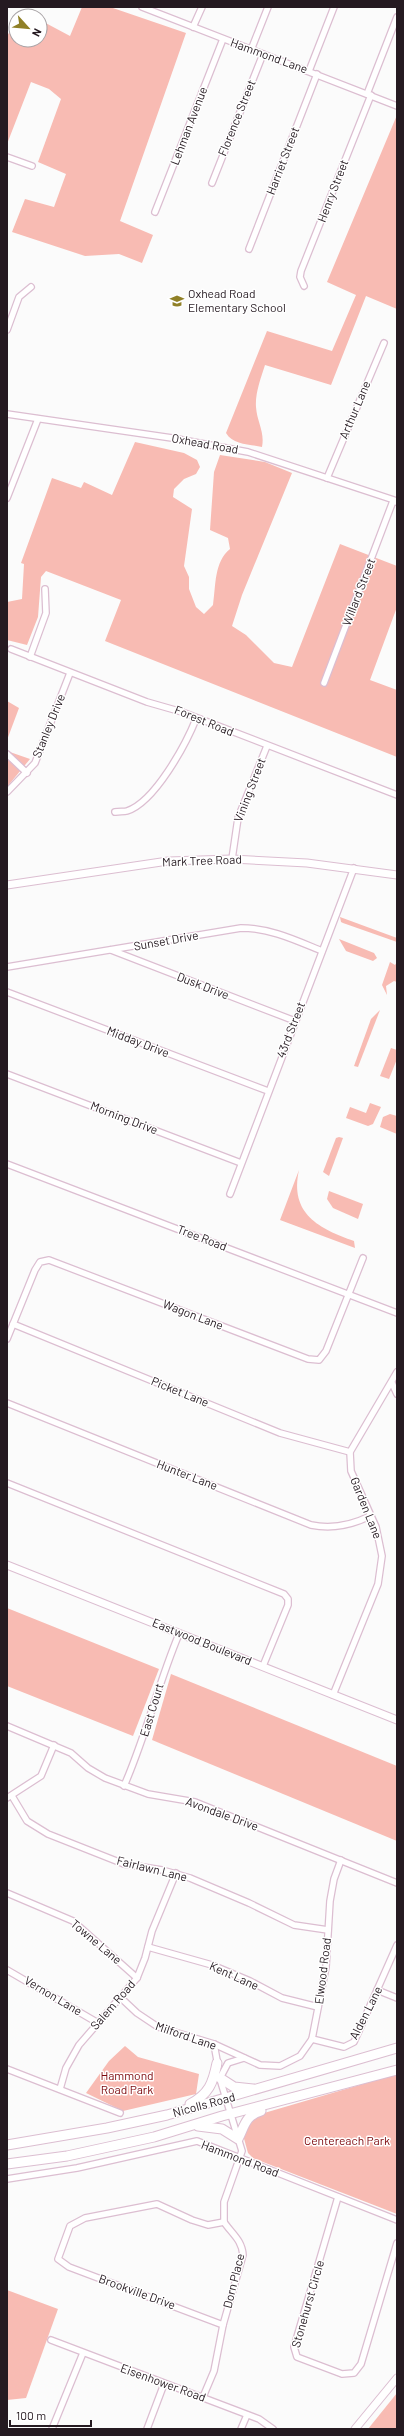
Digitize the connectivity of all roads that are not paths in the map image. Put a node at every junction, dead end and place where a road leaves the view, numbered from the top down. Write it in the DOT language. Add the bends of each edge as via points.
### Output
graph roads {
  1 [pos="142,7"];
  2 [pos="202,7"];
  3 [pos="268,7"];
  4 [pos="334,7"];
  5 [pos="397,17"];
  6 [pos="193,28"];
  7 [pos="223,39"];
  8 [pos="251,50"];
  9 [pos="262,54"];
  10 [pos="309,71"];
  11 [pos="317,74"];
  12 [pos="369,94"];
  13 [pos="397,106"];
  14 [pos="7,157"];
  15 [pos="32,166"];
  16 [pos="212,183"];
  17 [pos="155,212"];
  18 [pos="249,249"];
  19 [pos="304,286"];
  20 [pos="31,287"];
  21 [pos="7,330"];
  22 [pos="384,343"];
  23 [pos="7,414"];
  24 [pos="38,419"];
  25 [pos="327,478"];
  26 [pos="7,498"];
  27 [pos="396,501"];
  28 [pos="45,589"];
  29 [pos="11,649"];
  30 [pos="30,657"];
  31 [pos="70,673"];
  32 [pos="324,683"];
  33 [pos="196,719"];
  34 [pos="267,746"];
  35 [pos="7,754"];
  36 [pos="28,772"];
  37 [pos="7,792"];
  38 [pos="397,795"];
  39 [pos="115,812"];
  40 [pos="232,858"];
  41 [pos="354,868"];
  42 [pos="397,875"];
  43 [pos="7,885"];
  44 [pos="111,950"];
  45 [pos="322,951"];
  46 [pos="7,967"];
  47 [pos="7,992"];
  48 [pos="295,1021"];
  49 [pos="7,1074"];
  50 [pos="268,1091"];
  51 [pos="241,1163"];
  52 [pos="7,1164"];
  53 [pos="230,1194"];
  54 [pos="363,1258"];
  55 [pos="348,1293"];
  56 [pos="397,1313"];
  57 [pos="13,1324"];
  58 [pos="7,1339"];
  59 [pos="397,1372"];
  60 [pos="392,1383"];
  61 [pos="397,1394"];
  62 [pos="7,1402"];
  63 [pos="350,1452"];
  64 [pos="7,1483"];
  65 [pos="370,1516"];
  66 [pos="7,1565"];
  67 [pos="179,1634"];
  68 [pos="263,1666"];
  69 [pos="333,1695"];
  70 [pos="397,1720"];
  71 [pos="7,1726"];
  72 [pos="54,1745"];
  73 [pos="124,1786"];
  74 [pos="9,1797"];
  75 [pos="341,1860"];
  76 [pos="176,1873"];
  77 [pos="397,1883"];
  78 [pos="7,1892"];
  79 [pos="328,1930"];
  80 [pos="397,1945"];
  81 [pos="148,1947"];
  82 [pos="7,1970"];
  83 [pos="137,1978"];
  84 [pos="377,1990"];
  85 [pos="121,1998"];
  86 [pos="397,1998"];
  87 [pos="318,2007"];
  88 [pos="98,2023"];
  89 [pos="312,2039"];
  90 [pos="214,2044"];
  91 [pos="397,2048"];
  92 [pos="244,2058"];
  93 [pos="217,2063"];
  94 [pos="280,2066"];
  95 [pos="7,2069"];
  96 [pos="397,2070"];
  97 [pos="220,2078"];
  98 [pos="60,2089"];
  99 [pos="258,2089"];
  100 [pos="226,2099"];
  101 [pos="280,2101"];
  102 [pos="120,2113"];
  103 [pos="174,2113"];
  104 [pos="231,2114"];
  105 [pos="187,2127"];
  106 [pos="238,2140"];
  107 [pos="7,2145"];
  108 [pos="240,2158"];
  109 [pos="7,2164"];
  110 [pos="7,2179"];
  111 [pos="338,2197"];
  112 [pos="397,2220"];
  113 [pos="224,2222"];
  114 [pos="397,2243"];
  115 [pos="223,2325"];
  116 [pos="51,2340"];
  117 [pos="84,2353"];
  118 [pos="397,2378"];
  119 [pos="164,2384"];
  120 [pos="203,2397"];
  121 [pos="247,2415"];
  122 [pos="52,2429"];
  123 [pos="147,2429"];
  124 [pos="242,2429"];
  125 [pos="273,2429"];
  126 [pos="355,2429"];
  1 -- 6 [label="street, Hammond Lane"];
  2 -- 6 [label="street"];
  3 -- 8 [label="street"];
  4 -- 10 [label="street"];
  5 -- 12 [label="street, Henry Street"];
  6 -- 7 [label="street, Hammond Lane"];
  7 -- 8 [label="street, Hammond Lane"];
  7 -- 17 [label="street, Lehman Avenue"];
  8 -- 9 [label="street, Hammond Lane"];
  9 -- 10 [label="street, Hammond Lane"];
  9 -- 16 [label="street, Florence Street"];
  10 -- 11 [label="street, Hammond Lane"];
  11 -- 12 [label="street, Hammond Lane"];
  11 -- 18 [label="street, Harriet Street"];
  12 -- 13 [label="street, Hammond Lane"];
  12 -- 19 [label="street, Henry Street" via="301,271 300,277"];
  14 -- 15 [label="street"];
  20 -- 21 [label="street" via="19,297"];
  22 -- 25 [label="street, Arthur Lane"];
  23 -- 24 [label="street, Oxhead Road"];
  24 -- 25 [label="street, Oxhead Road" via="236,449 268,457"];
  24 -- 26 [label="street"];
  25 -- 27 [label="street, Oxhead Road"];
  27 -- 32 [label="street, Willard Street"];
  28 -- 30 [label="street" via="45,617"];
  29 -- 30 [label="street, Forest Road"];
  30 -- 31 [label="street, Forest Road"];
  31 -- 33 [label="street, Forest Road" via="173,708"];
  31 -- 36 [label="street, Stanley Drive" via="38,755"];
  33 -- 34 [label="street, Forest Road"];
  33 -- 39 [label="street" via="180,754 160,782 136,806 127,811"];
  34 -- 38 [label="street, Forest Road"];
  34 -- 40 [label="street, Vining Street" via="238,818"];
  35 -- 36 [label="street"];
  36 -- 37 [label="street, Stanley Drive"];
  40 -- 41 [label="street, Mark Tree Road"];
  40 -- 43 [label="street, Mark Tree Road" via="168,861"];
  41 -- 42 [label="street, Mark Tree Road"];
  41 -- 45 [label="street, 43rd Street"];
  44 -- 45 [label="street, Sunset Drive" via="240,928 259,928"];
  44 -- 46 [label="street, Sunset Drive"];
  44 -- 48 [label="street, Dusk Drive"];
  45 -- 48 [label="street, 43rd Street"];
  47 -- 50 [label="street, Midday Drive"];
  48 -- 50 [label="street, 43rd Street"];
  49 -- 51 [label="street, Morning Drive"];
  50 -- 51 [label="street, 43rd Street"];
  51 -- 53 [label="street, 43rd Street"];
  52 -- 55 [label="street, Tree Road"];
  54 -- 55 [label="street, Wagon Lane"];
  55 -- 56 [label="street, Tree Road"];
  55 -- 57 [label="street, Wagon Lane" via="326,1351 319,1360 308,1359 49,1260 40,1262 35,1270"];
  57 -- 58 [label="street, Wagon Lane"];
  57 -- 63 [label="street, Picket Lane" via="280,1433"];
  59 -- 60 [label="street"];
  60 -- 61 [label="street"];
  60 -- 63 [label="street"];
  62 -- 65 [label="street, Hunter Lane" via="311,1525 333,1527"];
  63 -- 65 [label="street, Garden Lane" via="351,1471"];
  64 -- 68 [label="street" via="284,1594 288,1599 288,1605"];
  65 -- 69 [label="street, Garden Lane" via="379,1538 381,1570 378,1584"];
  66 -- 67 [label="street, Eastwood Boulevard"];
  67 -- 68 [label="street, Eastwood Boulevard"];
  67 -- 73 [label="street, East Court" via="162,1676 140,1750"];
  68 -- 69 [label="street, Eastwood Boulevard"];
  69 -- 70 [label="street, Eastwood Boulevard"];
  71 -- 72 [label="street, Avondale Drive"];
  72 -- 73 [label="street, Avondale Drive" via="71,1753 94,1772"];
  72 -- 74 [label="street" via="40,1776"];
  73 -- 75 [label="street, Avondale Drive" via="159,1797 195,1802"];
  74 -- 76 [label="street, Fairlawn Lane" via="27,1821 36,1828 124,1864"];
  75 -- 77 [label="street, Avondale Drive"];
  75 -- 79 [label="street, Elwood Road" via="332,1890"];
  76 -- 79 [label="street, Fairlawn Lane" via="294,1925"];
  76 -- 81 [label="street, Salem Road"];
  78 -- 83 [label="street, Towne Lane" via="73,1921"];
  79 -- 87 [label="street, Elwood Road" via="326,1967"];
  80 -- 84 [label="street, Alden Lane"];
  81 -- 83 [label="street, Salem Road"];
  81 -- 87 [label="street, Kent Lane" via="212,1965 282,1998"];
  82 -- 88 [label="street, Vernon Lane"];
  83 -- 85 [label="street, Salem Road"];
  84 -- 86 [label="street"];
  84 -- 89 [label="street, Alden Lane" via="354,2042 344,2047"];
  85 -- 88 [label="street, Salem Road"];
  85 -- 90 [label="street, Milford Lane" via="158,2027"];
  87 -- 89 [label="street, Elwood Road"];
  88 -- 98 [label="street, Salem Road" via="72,2056"];
  89 -- 94 [label="street, Elwood Road" via="300,2056"];
  90 -- 92 [label="street, Milford Lane"];
  90 -- 93 [label="street"];
  91 -- 99 [label="highway, Nicolls Road"];
  92 -- 94 [label="street, Milford Lane" via="260,2065"];
  92 -- 97 [label="street" via="228,2063"];
  93 -- 97 [label="street"];
  93 -- 103 [label="highway" via="214,2080 208,2092"];
  95 -- 98 [label="street"];
  96 -- 101 [label="highway, Nicolls Road"];
  97 -- 99 [label="highway" via="234,2087"];
  97 -- 100 [label="street"];
  98 -- 102 [label="street"];
  99 -- 100 [label="highway, Nicolls Road"];
  100 -- 103 [label="highway, Nicolls Road"];
  100 -- 104 [label="street"];
  101 -- 104 [label="highway, Nicolls Road"];
  101 -- 106 [label="highway" via="249,2117"];
  103 -- 107 [label="highway, Nicolls Road" via="107,2128"];
  104 -- 105 [label="highway, Nicolls Road"];
  104 -- 106 [label="street"];
  105 -- 106 [label="highway" via="215,2127"];
  105 -- 109 [label="highway, Nicolls Road" via="67,2156"];
  106 -- 108 [label="street" via="242,2151"];
  108 -- 110 [label="street, Hammond Road" via="197,2142 77,2168"];
  108 -- 111 [label="street, Hammond Road"];
  108 -- 113 [label="street" via="224,2202"];
  111 -- 112 [label="street, Hammond Road"];
  111 -- 114 [label="street, Stonehurst Circle" via="294,2347 296,2358 342,2374 354,2373 361,2364"];
  113 -- 115 [label="street, Dorn Place" via="238,2239 243,2255"];
  113 -- 115 [label="street, Brookville Drive" via="208,2225 164,2206 150,2205 77,2221 70,2226 58,2254 58,2259 69,2267"];
  115 -- 120 [label="street, Dorn Place" via="216,2365"];
  116 -- 117 [label="street, Eisenhower Road"];
  117 -- 119 [label="street, Eisenhower Road"];
  117 -- 122 [label="street"];
  118 -- 126 [label="street"];
  119 -- 120 [label="street, Eisenhower Road"];
  119 -- 123 [label="street"];
  120 -- 121 [label="street, Eisenhower Road"];
  121 -- 124 [label="street"];
  121 -- 125 [label="street, Eisenhower Road" via="259,2419"];
}
